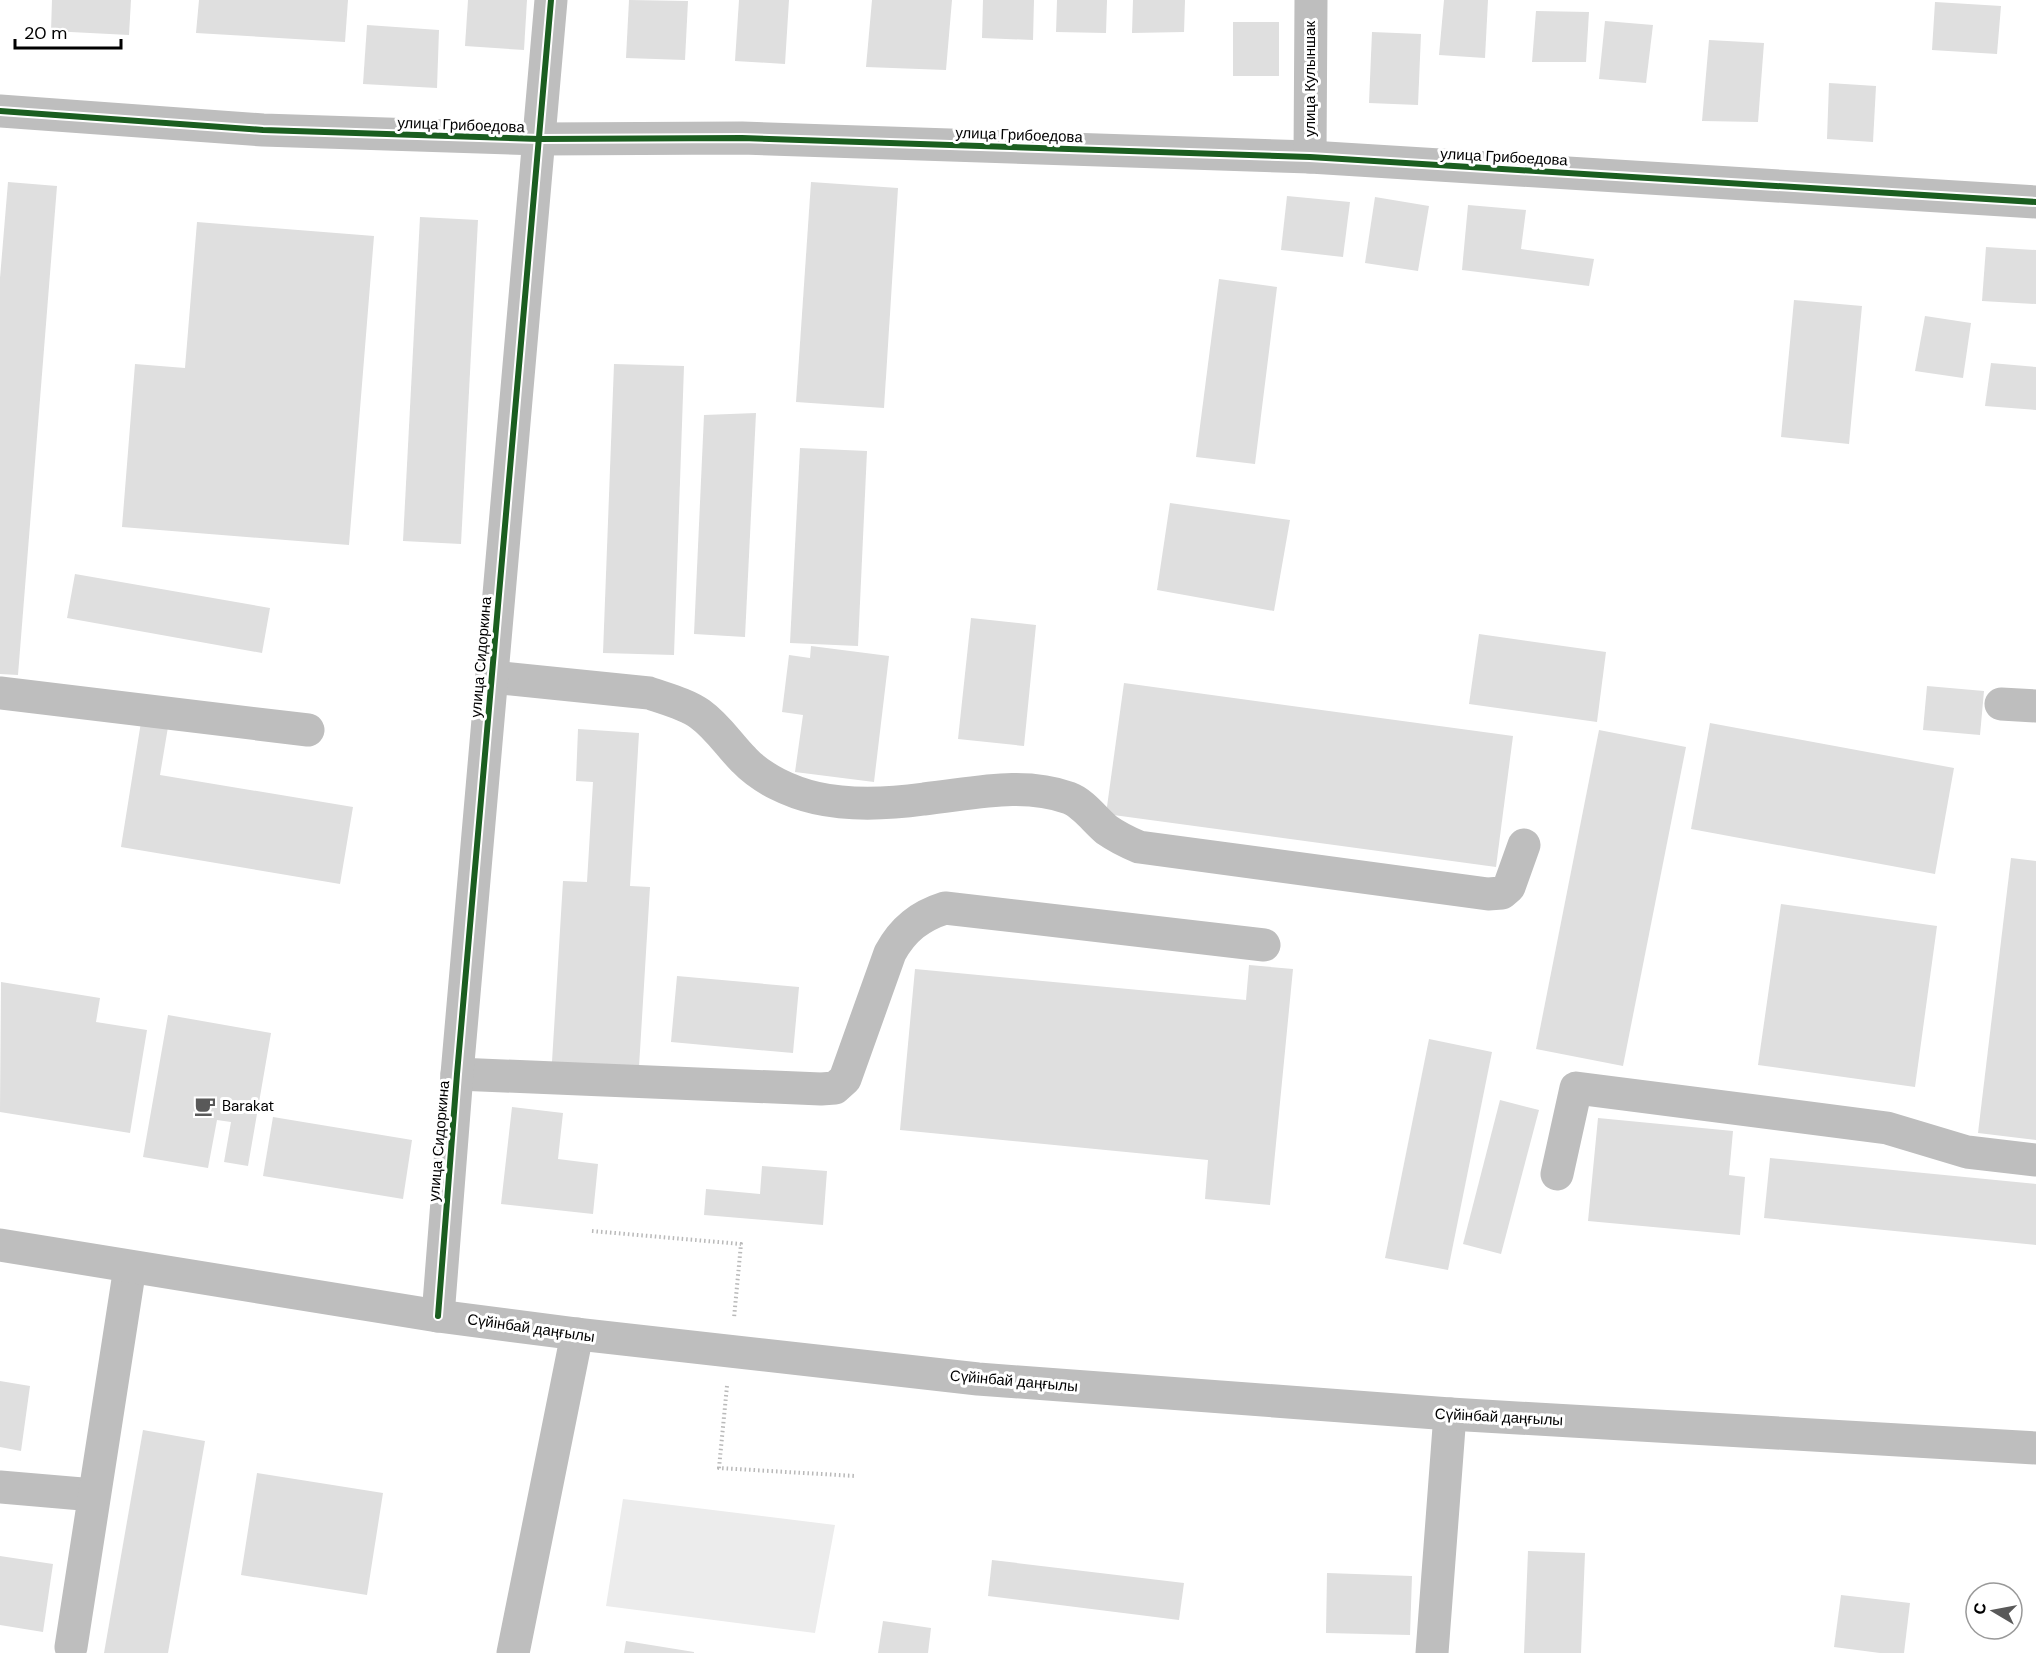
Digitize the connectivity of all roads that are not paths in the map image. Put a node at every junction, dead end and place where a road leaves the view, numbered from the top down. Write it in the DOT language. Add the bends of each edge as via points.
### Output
graph roads {
  1 [pos="551,0"];
  2 [pos="1311,0"];
  3 [pos="0,111"];
  4 [pos="539,139"];
  5 [pos="1310,157"];
  6 [pos="2036,202"];
  7 [pos="492,676"];
  8 [pos="0,693"];
  9 [pos="2001,704"];
  10 [pos="2036,706"];
  11 [pos="309,730"];
  12 [pos="1524,845"];
  13 [pos="1264,945"];
  14 [pos="457,1074"];
  15 [pos="2036,1160"];
  16 [pos="1557,1174"];
  17 [pos="0,1245"];
  18 [pos="130,1267"];
  19 [pos="438,1316"];
  20 [pos="578,1334"];
  21 [pos="1450,1414"];
  22 [pos="2036,1448"];
  23 [pos="0,1487"];
  24 [pos="94,1495"];
  25 [pos="71,1647"];
  26 [pos="513,1653"];
  27 [pos="1432,1653"];
  1 -- 4 [label="street, улица Сидоркина"];
  2 -- 5 [label="street, улица Кулыншак"];
  3 -- 4 [label="street, улица Грибоедова" via="263,130"];
  4 -- 5 [label="street, улица Грибоедова" via="742,138"];
  4 -- 7 [label="street, улица Сидоркина"];
  5 -- 6 [label="street, улица Грибоедова"];
  7 -- 12 [label="street" via="649,693 672,701 699,713 756,772 815,797 863,804 1007,789 1034,791 1071,798 1124,842 1139,847 1488,894 1502,893 1509,887"];
  7 -- 14 [label="street, улица Сидоркина"];
  8 -- 11 [label="street"];
  9 -- 10 [label="street"];
  13 -- 14 [label="street" via="945,908 926,915 896,942 845,1079 835,1088"];
  14 -- 19 [label="street, улица Сидоркина"];
  15 -- 16 [label="street" via="1967,1152 1887,1128 1576,1088"];
  17 -- 18 [label="street, Сүйінбай даңғылы"];
  18 -- 19 [label="street, Сүйінбай даңғылы"];
  18 -- 24 [label="street"];
  19 -- 20 [label="street, Сүйінбай даңғылы"];
  20 -- 21 [label="street, Сүйінбай даңғылы" via="978,1379"];
  20 -- 26 [label="street"];
  21 -- 22 [label="street, Сүйінбай даңғылы"];
  21 -- 27 [label="street"];
  23 -- 24 [label="street"];
  24 -- 25 [label="street"];
}
